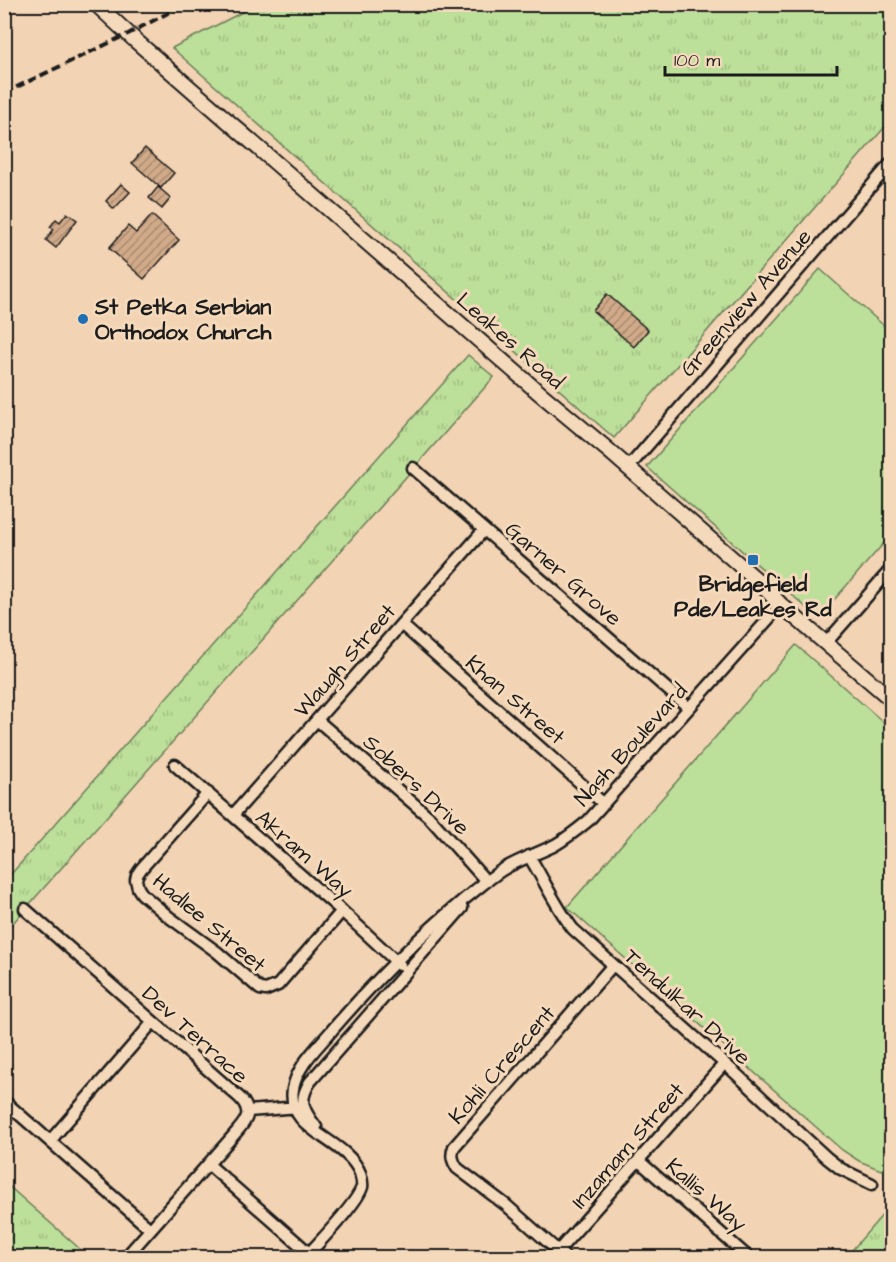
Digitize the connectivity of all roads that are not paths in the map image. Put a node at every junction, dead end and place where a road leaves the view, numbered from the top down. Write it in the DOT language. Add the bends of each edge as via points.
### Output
graph roads {
  1 [pos="97,7"];
  2 [pos="891,162"];
  3 [pos="413,468"];
  4 [pos="628,468"];
  5 [pos="484,530"];
  6 [pos="891,568"];
  7 [pos="780,604"];
  8 [pos="401,624"];
  9 [pos="826,643"];
  10 [pos="891,700"];
  11 [pos="688,708"];
  12 [pos="317,720"];
  13 [pos="175,765"];
  14 [pos="208,793"];
  15 [pos="604,804"];
  16 [pos="233,816"];
  17 [pos="529,856"];
  18 [pos="486,881"];
  19 [pos="25,909"];
  20 [pos="342,911"];
  21 [pos="397,961"];
  22 [pos="613,965"];
  23 [pos="407,971"];
  24 [pos="153,1022"];
  25 [pos="724,1064"];
  26 [pos="4,1101"];
  27 [pos="299,1107"];
  28 [pos="248,1111"];
  29 [pos="50,1141"];
  30 [pos="639,1161"];
  31 [pos="208,1164"];
  32 [pos="872,1184"];
  33 [pos="150,1229"];
  34 [pos="562,1254"];
  35 [pos="307,1255"];
  36 [pos="125,1257"];
  37 [pos="749,1257"];
  1 -- 4 [label="street, Leakes Road"];
  2 -- 4 [label="street, Greenview Avenue"];
  3 -- 5 [label="street, Garner Grove"];
  4 -- 7 [label="street, Leakes Road"];
  5 -- 8 [label="street, Waugh Street"];
  5 -- 11 [label="street, Garner Grove"];
  6 -- 9 [label="street"];
  7 -- 9 [label="street, Leakes Road"];
  7 -- 11 [label="street, Nash Boulevard"];
  8 -- 12 [label="street, Waugh Street"];
  8 -- 15 [label="street, Khan Street"];
  9 -- 10 [label="street, Leakes Road"];
  11 -- 15 [label="street, Nash Boulevard"];
  12 -- 16 [label="street, Waugh Street"];
  12 -- 18 [label="street, Sobers Drive" via="433,821"];
  13 -- 14 [label="street, Akram Way"];
  14 -- 16 [label="street, Akram Way"];
  14 -- 20 [label="street, Hadlee Street" via="137,875 142,894 266,990 278,985"];
  15 -- 17 [label="street, Nash Boulevard" via="574,832"];
  16 -- 20 [label="street, Akram Way"];
  17 -- 18 [label="street, Nash Boulevard"];
  17 -- 22 [label="street, Tendulkar Drive" via="563,917"];
  18 -- 21 [label="street, Nash Boulevard"];
  18 -- 23 [label="street, Nash Boulevard"];
  19 -- 24 [label="street, Dev Terrace"];
  20 -- 21 [label="street, Akram Way"];
  21 -- 23 [label="street, Akram Way"];
  21 -- 27 [label="street, Nash Boulevard" via="308,1059 295,1080 292,1099"];
  22 -- 25 [label="street, Tendulkar Drive"];
  22 -- 34 [label="street, Kohli Crescent" via="454,1147 452,1154 457,1168 507,1205"];
  23 -- 27 [label="street, Nash Boulevard" via="320,1069 305,1089"];
  24 -- 28 [label="street, Dev Terrace" via="240,1098"];
  24 -- 29 [label="street"];
  25 -- 30 [label="street, Inzamam Street"];
  25 -- 32 [label="street, Tendulkar Drive" via="841,1169"];
  26 -- 29 [label="street"];
  27 -- 28 [label="street"];
  27 -- 35 [label="street" via="297,1115 353,1162 362,1179 351,1205"];
  28 -- 31 [label="street, Dev Terrace" via="241,1127"];
  29 -- 33 [label="street"];
  30 -- 34 [label="street, Inzamam Street"];
  30 -- 37 [label="street, Kallis Way"];
  31 -- 33 [label="street, Dev Terrace"];
  31 -- 35 [label="street"];
  33 -- 36 [label="street, Dev Terrace"];
}
